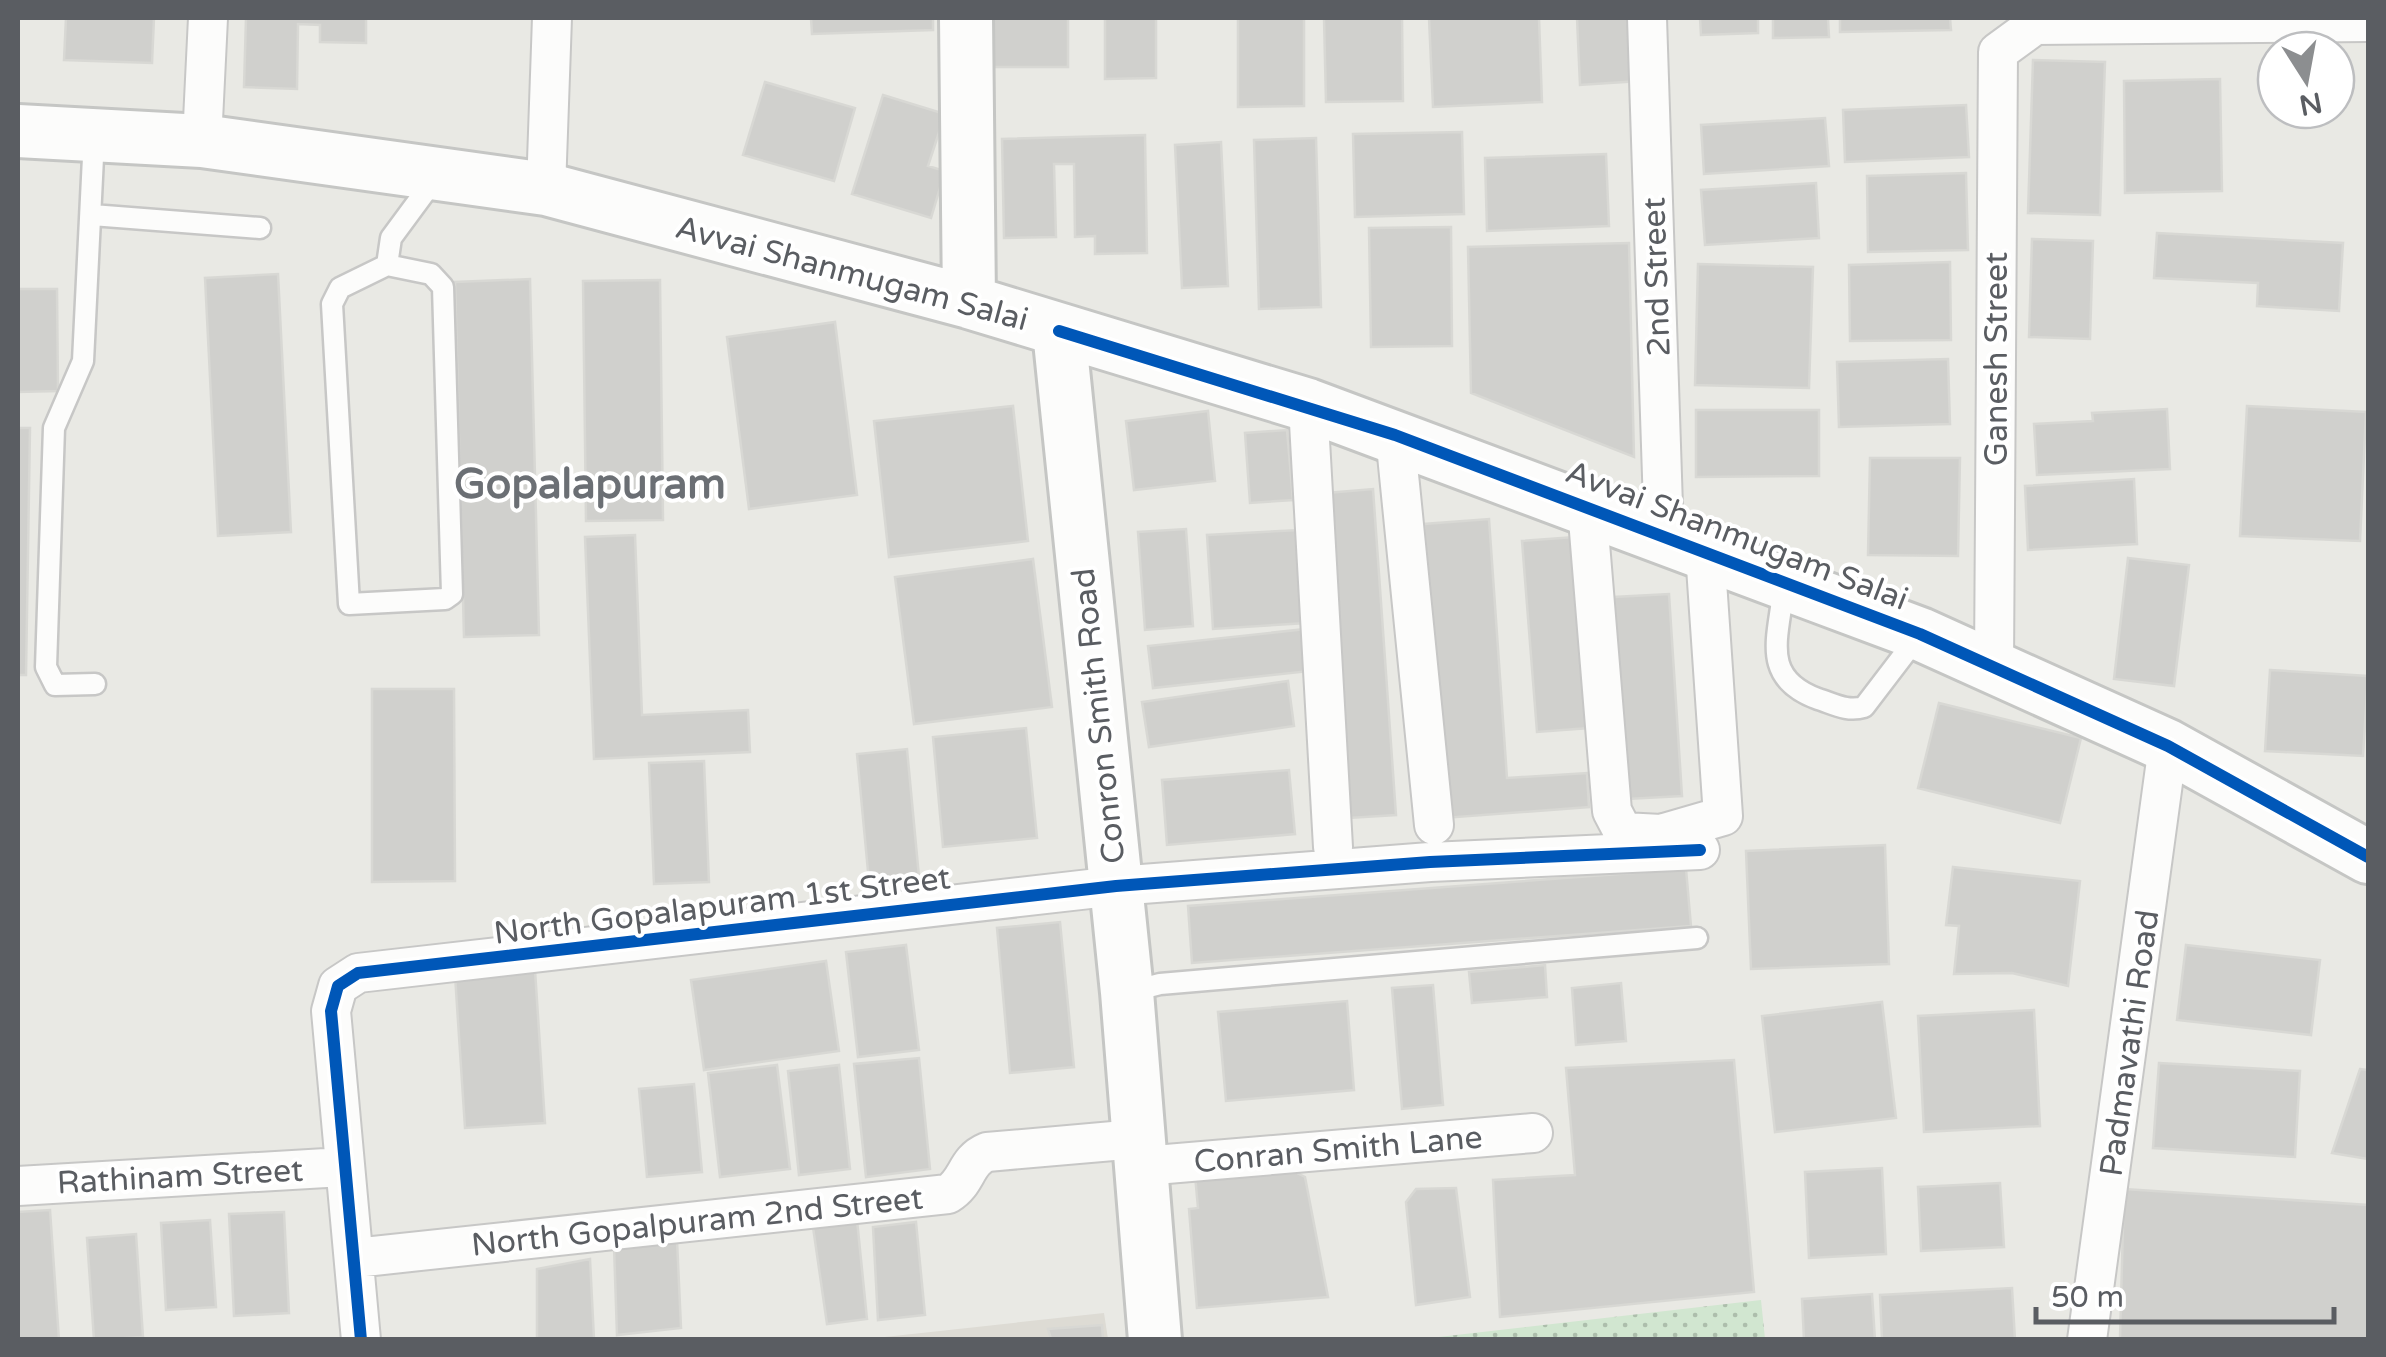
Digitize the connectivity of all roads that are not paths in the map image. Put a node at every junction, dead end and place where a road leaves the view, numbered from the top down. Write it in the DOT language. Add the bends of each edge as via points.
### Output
graph roads {
  1 [pos="208,18"];
  2 [pos="552,18"];
  3 [pos="966,18"];
  4 [pos="1647,18"];
  5 [pos="2177,19"];
  6 [pos="2368,22"];
  7 [pos="18,131"];
  8 [pos="94,135"];
  9 [pos="202,140"];
  10 [pos="437,176"];
  11 [pos="546,190"];
  12 [pos="92,215"];
  13 [pos="260,228"];
  14 [pos="388,265"];
  15 [pos="969,302"];
  16 [pos="1059,331"];
  17 [pos="1308,405"];
  18 [pos="1395,435"];
  19 [pos="1587,507"];
  20 [pos="1685,545"];
  21 [pos="1784,582"];
  22 [pos="1920,634"];
  23 [pos="1994,665"];
  24 [pos="95,684"];
  25 [pos="2168,746"];
  26 [pos="1434,824"];
  27 [pos="1333,847"];
  28 [pos="1700,850"];
  29 [pos="2368,857"];
  30 [pos="1116,886"];
  31 [pos="1697,938"];
  32 [pos="1127,992"];
  33 [pos="1534,1133"];
  34 [pos="1140,1152"];
  35 [pos="343,1167"];
  36 [pos="18,1186"];
  37 [pos="355,1258"];
  38 [pos="361,1340"];
  39 [pos="1155,1340"];
  40 [pos="2088,1340"];
  1 -- 9 [label="street"];
  2 -- 11 [label="street"];
  3 -- 15 [label="main road"];
  4 -- 20 [label="street, 2nd Street"];
  5 -- 6 [label="street"];
  5 -- 23 [label="street, Ganesh Street" via="2035,25 1998,52"];
  7 -- 8 [label="main road, Avvai Shanmugam Salai"];
  8 -- 9 [label="main road, Avvai Shanmugam Salai"];
  8 -- 12 [label="lane"];
  9 -- 10 [label="main road, Avvai Shanmugam Salai"];
  10 -- 11 [label="main road, Avvai Shanmugam Salai"];
  10 -- 14 [label="lane" via="391,238"];
  11 -- 15 [label="main road, Avvai Shanmugam Salai"];
  12 -- 13 [label="lane"];
  12 -- 24 [label="lane" via="83,361 54,428 46,667 55,686"];
  14 -- 14 [label="lane" via="340,288 332,304 349,604 452,594 443,287 432,274"];
  15 -- 16 [label="main road, Avvai Shanmugam Salai"];
  16 -- 17 [label="main road, Avvai Shanmugam Salai"];
  16 -- 30 [label="main road, Conron Smith Road"];
  17 -- 18 [label="main road, Avvai Shanmugam Salai"];
  17 -- 27 [label="street"];
  18 -- 19 [label="main road, Avvai Shanmugam Salai"];
  18 -- 26 [label="street"];
  19 -- 20 [label="main road, Avvai Shanmugam Salai"];
  19 -- 20 [label="street, 2nd Street" via="1612,811 1624,832 1661,834 1723,816"];
  20 -- 21 [label="main road, Avvai Shanmugam Salai"];
  21 -- 22 [label="main road, Avvai Shanmugam Salai"];
  21 -- 22 [label="lane" via="1778,660 1782,678 1809,695 1852,711 1864,707"];
  22 -- 23 [label="main road, Avvai Shanmugam Salai"];
  23 -- 25 [label="main road, Avvai Shanmugam Salai"];
  25 -- 29 [label="main road, Avvai Shanmugam Salai"];
  25 -- 40 [label="street, Padmavathi Road"];
  28 -- 30 [label="street, North Gopalapuram 1st Street"];
  30 -- 32 [label="main road, Conron Smith Road"];
  30 -- 35 [label="street, North Gopalapuram 1st Street" via="358,973 338,986 331,1011"];
  31 -- 32 [label="lane"];
  32 -- 34 [label="main road, Conron Smith Road"];
  33 -- 34 [label="street, Conran Smith Lane"];
  34 -- 37 [label="street, North Gopalpuram 2nd Street" via="988,1152 969,1162 960,1186 948,1194"];
  34 -- 39 [label="main road, Conron Smith Road"];
  35 -- 36 [label="street, Rathinam Street"];
  35 -- 37 [label="street"];
  37 -- 38 [label="street"];
}
